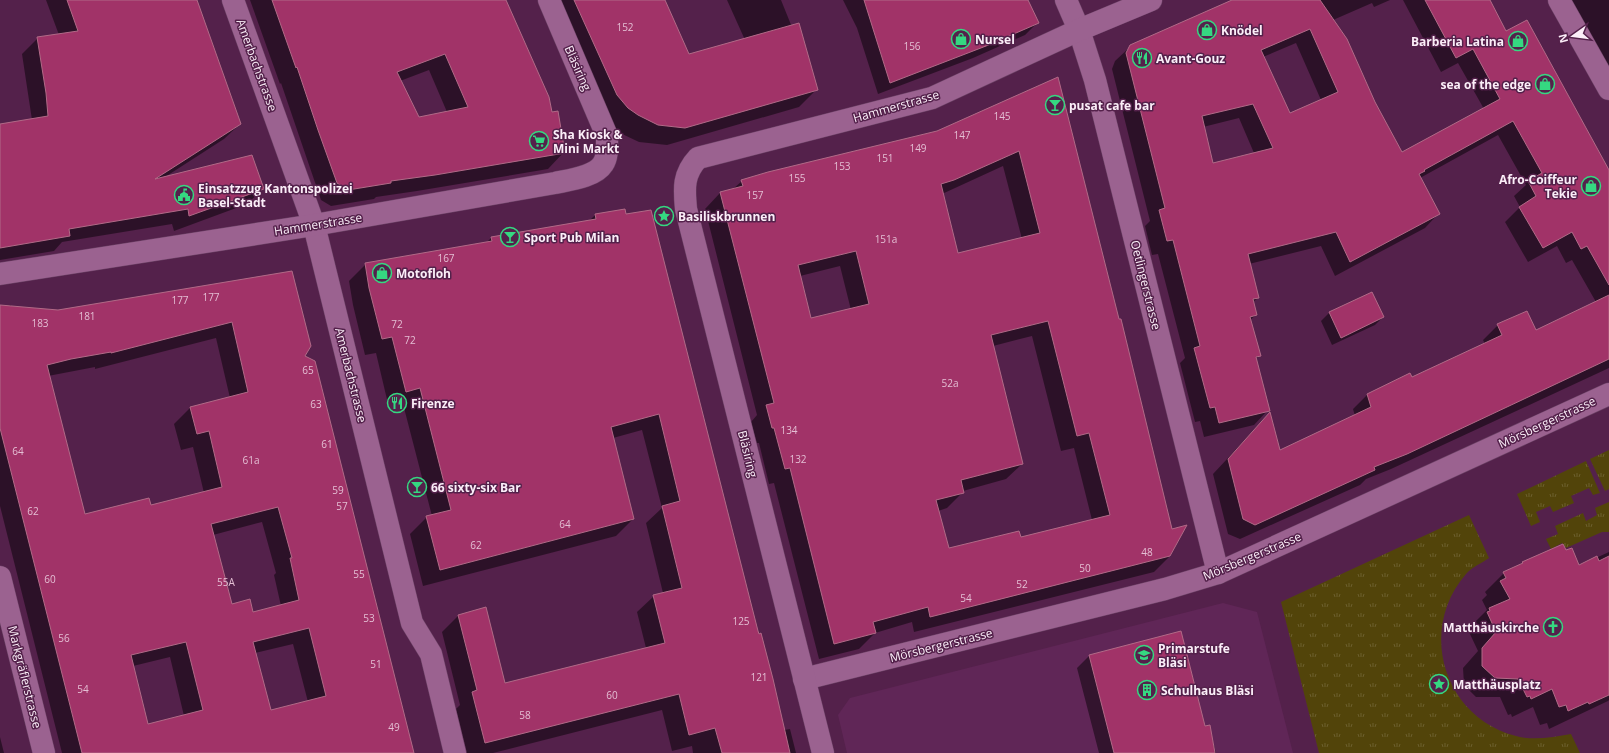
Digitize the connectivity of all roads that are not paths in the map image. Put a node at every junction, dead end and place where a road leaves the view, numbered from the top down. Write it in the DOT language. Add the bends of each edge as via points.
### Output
graph roads {
  1 [pos="233,0"];
  2 [pos="549,0"];
  3 [pos="1066,0"];
  4 [pos="1151,0"];
  5 [pos="1559,0"];
  6 [pos="1079,30"];
  7 [pos="1609,90"];
  8 [pos="607,136"];
  9 [pos="698,158"];
  10 [pos="314,225"];
  11 [pos="0,274"];
  12 [pos="1609,394"];
  13 [pos="1218,573"];
  14 [pos="0,577"];
  15 [pos="804,679"];
  16 [pos="44,753"];
  17 [pos="455,753"];
  18 [pos="823,753"];
  1 -- 10 [label="street, Amerbachstrasse"];
  2 -- 8 [label="street, Bläsiring"];
  3 -- 6 [label="street, Oetlingerstrasse"];
  4 -- 6 [label="street, Hammerstrasse"];
  5 -- 7 [label="street"];
  6 -- 9 [label="street, Hammerstrasse" via="932,98"];
  6 -- 13 [label="street, Oetlingerstrasse" via="1095,80"];
  8 -- 10 [label="street, Hammerstrasse" via="603,164 592,174 555,183"];
  9 -- 15 [label="street, Bläsiring" via="690,166 686,178 686,208"];
  10 -- 11 [label="street, Hammerstrasse"];
  10 -- 17 [label="street, Amerbachstrasse" via="412,623 431,654"];
  12 -- 13 [label="street, Mörsbergerstrasse"];
  13 -- 15 [label="street, Mörsbergerstrasse" via="1165,589"];
  14 -- 16 [label="street, Markgräflerstrasse"];
  15 -- 18 [label="street, Bläsiring"];
}
